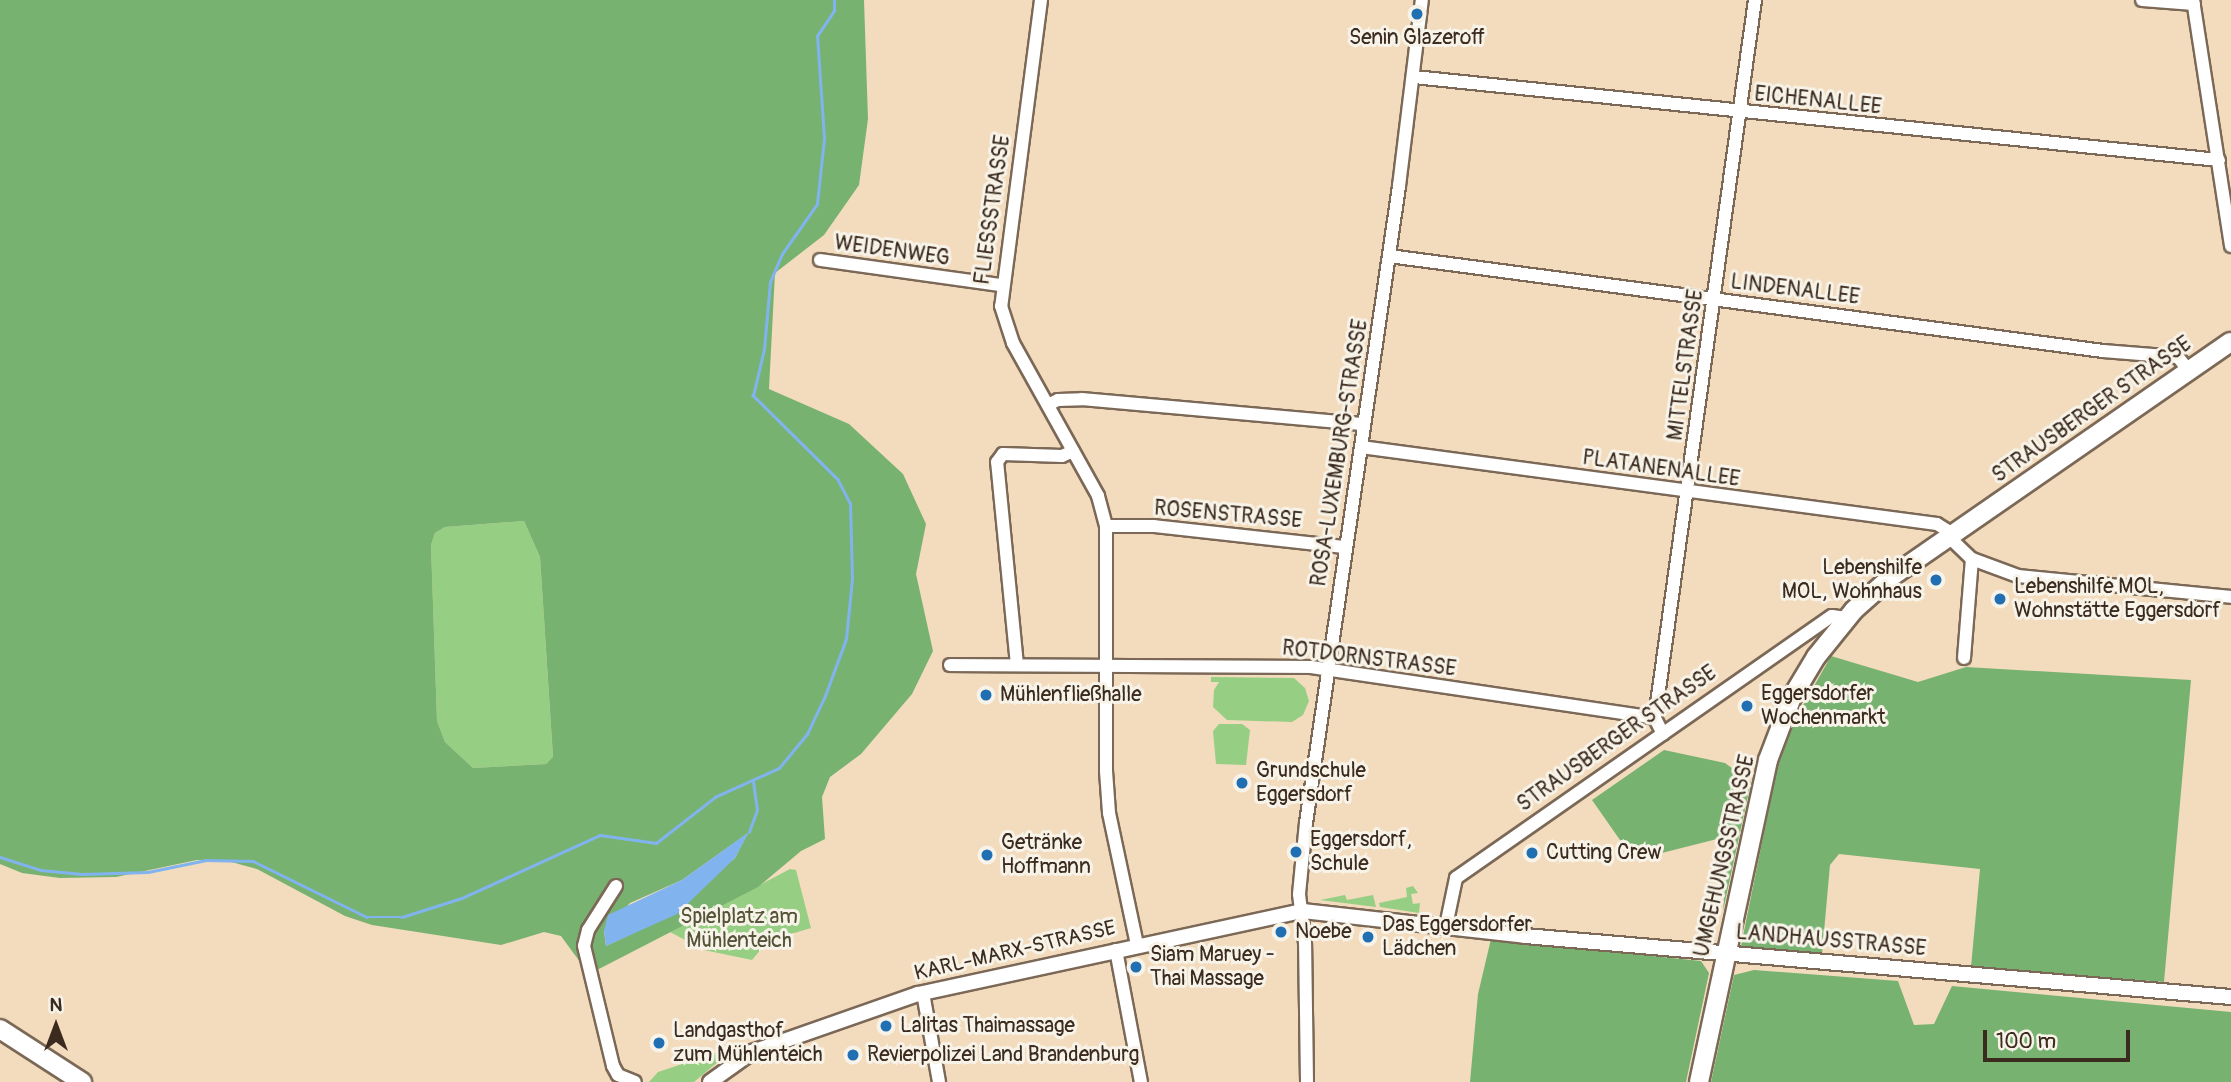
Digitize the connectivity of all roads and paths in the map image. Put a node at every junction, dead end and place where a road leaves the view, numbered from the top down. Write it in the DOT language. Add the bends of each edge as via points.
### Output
graph roads {
  1 [pos="1041,0"];
  2 [pos="1422,0"];
  3 [pos="1755,0"];
  4 [pos="2142,0"];
  5 [pos="2194,2"];
  6 [pos="1414,76"];
  7 [pos="1741,112"];
  8 [pos="2219,160"];
  9 [pos="2231,246"];
  10 [pos="1389,256"];
  11 [pos="820,260"];
  12 [pos="1001,285"];
  13 [pos="1715,299"];
  14 [pos="2231,342"];
  15 [pos="2189,371"];
  16 [pos="1048,405"];
  17 [pos="1364,424"];
  18 [pos="1361,447"];
  19 [pos="1073,451"];
  20 [pos="1688,492"];
  21 [pos="1106,526"];
  22 [pos="1951,536"];
  23 [pos="1345,547"];
  24 [pos="1972,559"];
  25 [pos="2231,597"];
  26 [pos="1844,616"];
  27 [pos="1822,649"];
  28 [pos="1964,658"];
  29 [pos="950,665"];
  30 [pos="1017,665"];
  31 [pos="1108,666"];
  32 [pos="1327,670"];
  33 [pos="1655,718"];
  34 [pos="1663,734"];
  35 [pos="616,886"];
  36 [pos="1303,911"];
  37 [pos="1446,926"];
  38 [pos="1137,945"];
  39 [pos="1116,950"];
  40 [pos="1727,954"];
  41 [pos="923,993"];
  42 [pos="2231,997"];
  43 [pos="0,1029"];
  44 [pos="82,1082"];
  45 [pos="635,1082"];
  46 [pos="710,1082"];
  47 [pos="939,1082"];
  48 [pos="1140,1082"];
  49 [pos="1307,1082"];
  50 [pos="1699,1082"];
  1 -- 12 [label="street, FLIESSSTRASSE"];
  2 -- 6 [label="street, ROSA-LUXEMBURG-STRASSE"];
  3 -- 7 [label="street, MITTELSTRASSE"];
  4 -- 5 [label="street"];
  5 -- 8 [label="street"];
  6 -- 7 [label="street, EICHENALLEE"];
  6 -- 10 [label="street, ROSA-LUXEMBURG-STRASSE"];
  7 -- 8 [label="street, EICHENALLEE"];
  7 -- 13 [label="street, MITTELSTRASSE"];
  8 -- 9 [label="street"];
  10 -- 13 [label="street, LINDENALLEE"];
  10 -- 17 [label="street, ROSA-LUXEMBURG-STRASSE"];
  11 -- 12 [label="street, WEIDENWEG"];
  12 -- 16 [label="street, FLIESSSTRASSE" via="1006,327"];
  13 -- 15 [label="street, LINDENALLEE" via="2178,357"];
  13 -- 20 [label="street, MITTELSTRASSE"];
  14 -- 15 [label="main road, STRAUSBERGER STRASSE"];
  15 -- 22 [label="main road, STRAUSBERGER STRASSE"];
  16 -- 17 [label="street" via="1082,399"];
  16 -- 19 [label="street, FLIESSSTRASSE"];
  17 -- 18 [label="street, ROSA-LUXEMBURG-STRASSE"];
  18 -- 20 [label="street, PLATANENALLEE"];
  18 -- 23 [label="street, ROSA-LUXEMBURG-STRASSE"];
  19 -- 21 [label="street, FLIESSSTRASSE" via="1098,496"];
  19 -- 30 [label="street" via="1062,456 1003,454 997,461"];
  20 -- 22 [label="street, PLATANENALLEE" via="1937,523"];
  20 -- 33 [label="street, MITTELSTRASSE"];
  21 -- 23 [label="street, ROSENSTRASSE" via="1154,526"];
  21 -- 31 [label="street, FLIESSSTRASSE"];
  22 -- 24 [label="street"];
  22 -- 26 [label="main road, STRAUSBERGER STRASSE"];
  23 -- 32 [label="street, ROSA-LUXEMBURG-STRASSE"];
  24 -- 25 [label="street" via="2018,576"];
  24 -- 28 [label="street"];
  26 -- 27 [label="main road, STRAUSBERGER STRASSE"];
  26 -- 34 [label="street, STRAUSBERGER STRASSE" via="1815,628"];
  27 -- 40 [label="main road, UMGEHUNGSSTRASSE" via="1804,674 1775,738"];
  29 -- 30 [label="street, ROTDORNSTRASSE"];
  30 -- 31 [label="street, ROTDORNSTRASSE"];
  31 -- 32 [label="street, ROTDORNSTRASSE"];
  31 -- 38 [label="street, FLIESSSTRASSE" via="1109,813"];
  32 -- 33 [label="street, ROTDORNSTRASSE"];
  32 -- 36 [label="street, ROSA-LUXEMBURG-STRASSE" via="1301,866"];
  33 -- 34 [label="street"];
  34 -- 37 [label="street, STRAUSBERGER STRASSE" via="1456,878"];
  35 -- 45 [label="street" via="588,930 584,946 613,1066 618,1075"];
  36 -- 37 [label="street, LANDHAUSSTRASSE"];
  36 -- 38 [label="street, KARL-MARX-STRASSE"];
  36 -- 49 [label="street, ROSA-LUXEMBURG-STRASSE"];
  37 -- 40 [label="street, LANDHAUSSTRASSE"];
  38 -- 39 [label="street, KARL-MARX-STRASSE"];
  39 -- 41 [label="street, KARL-MARX-STRASSE"];
  39 -- 48 [label="street"];
  40 -- 42 [label="street, LANDHAUSSTRASSE"];
  40 -- 50 [label="main road, UMGEHUNGSSTRASSE"];
  41 -- 46 [label="street, KARL-MARX-STRASSE" via="743,1056"];
  41 -- 47 [label="street"];
  43 -- 44 [label="main road"];
}
